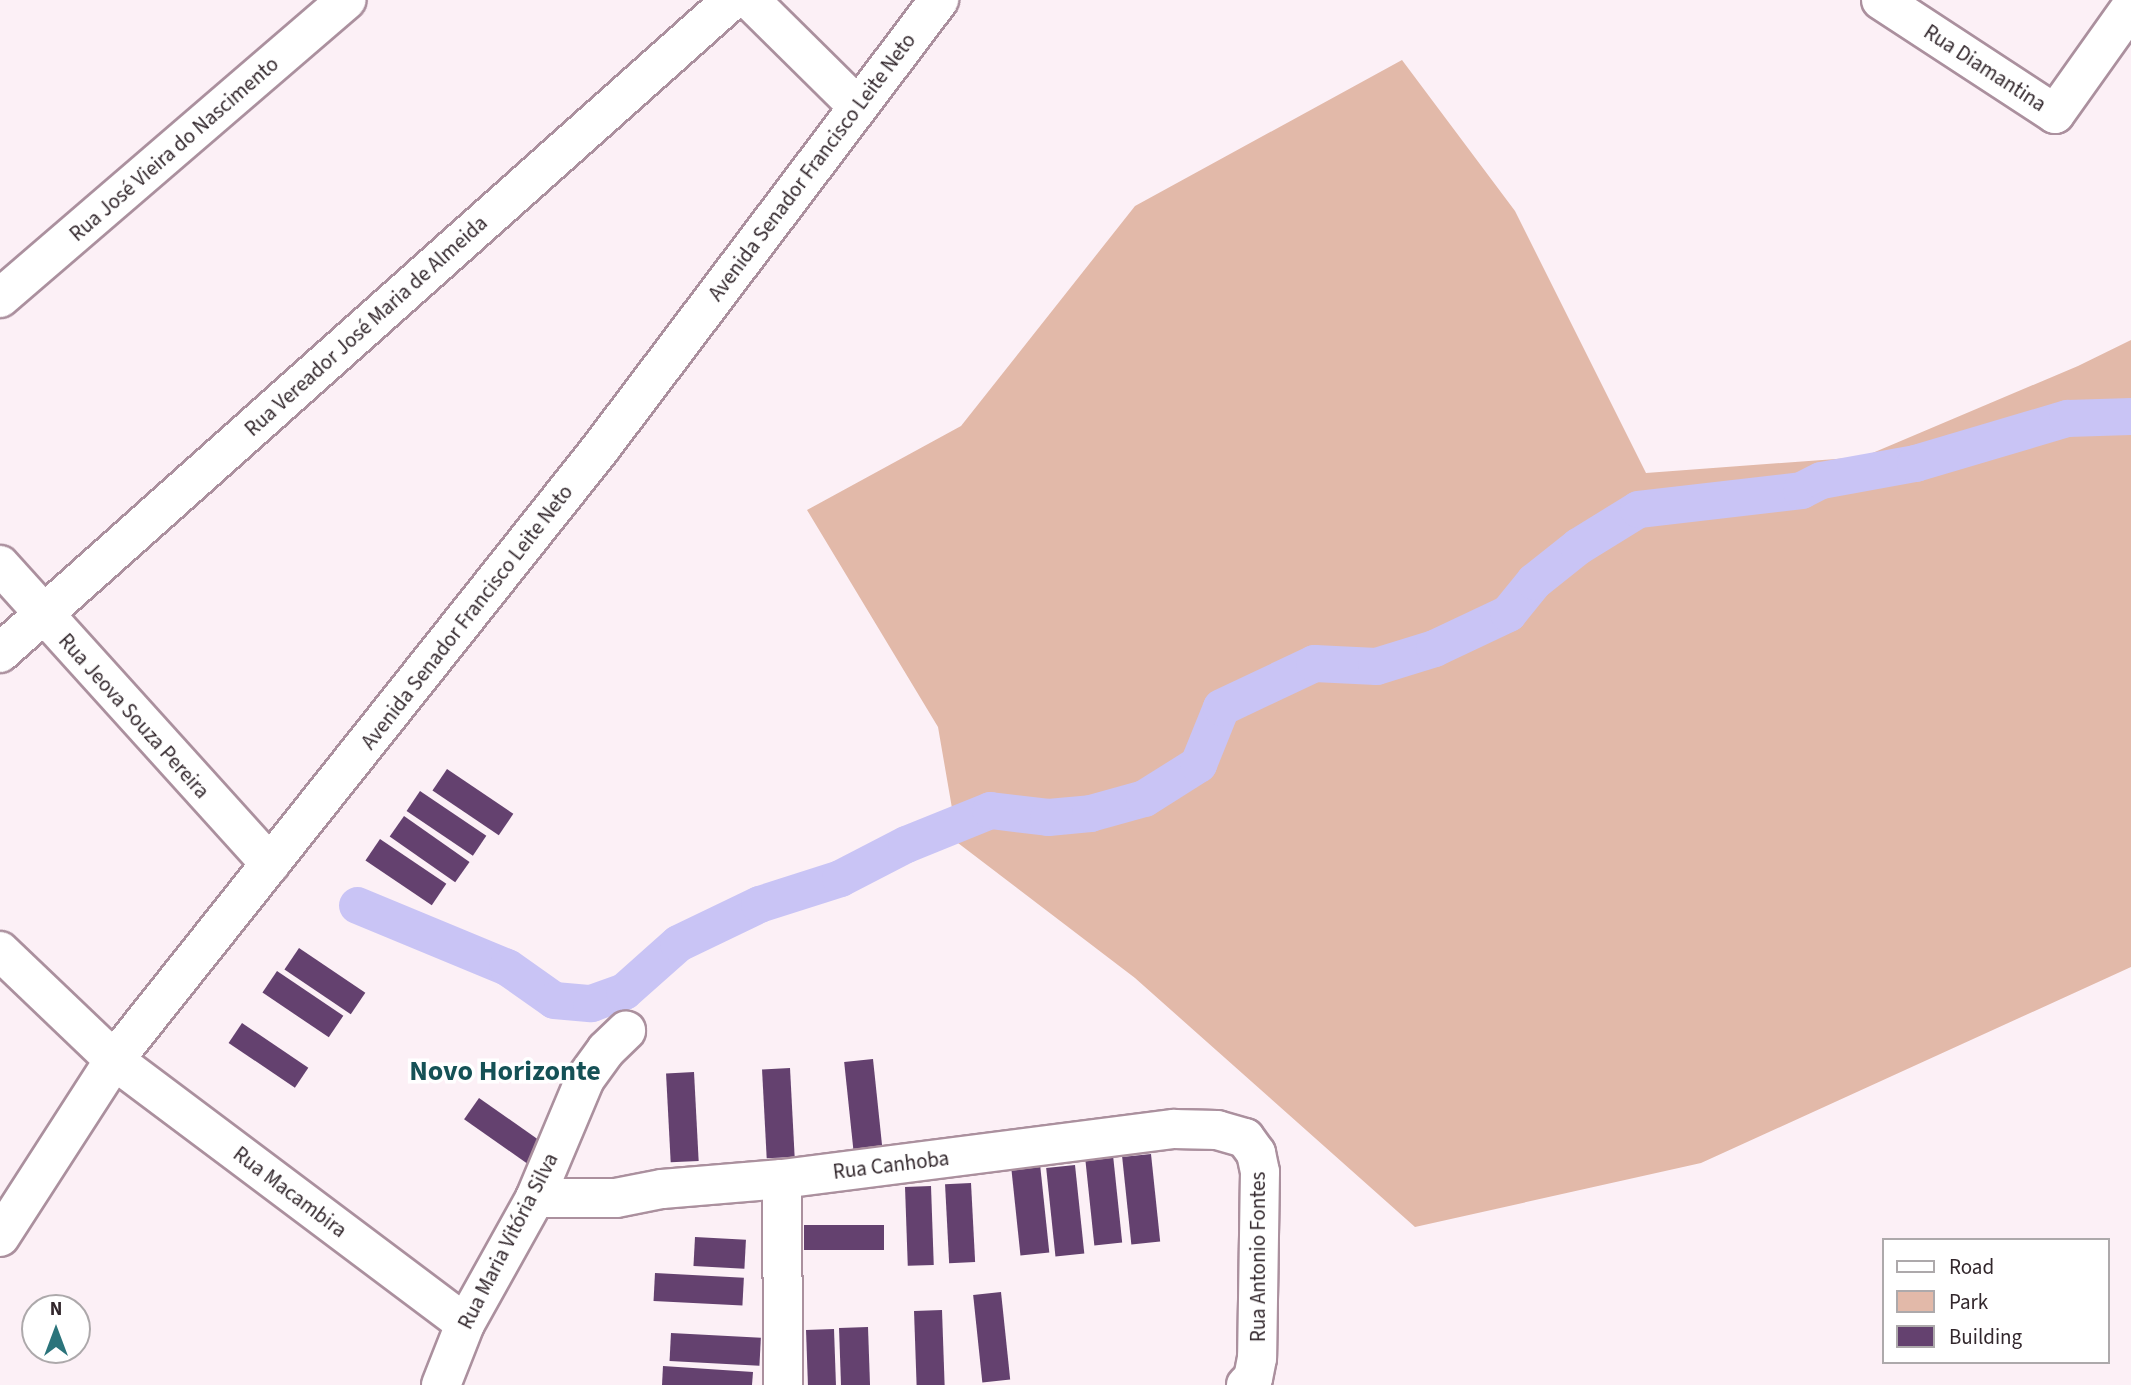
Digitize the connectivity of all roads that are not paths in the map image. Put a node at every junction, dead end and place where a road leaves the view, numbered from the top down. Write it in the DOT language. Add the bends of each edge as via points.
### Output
graph roads {
  1 [pos="347,0"];
  2 [pos="733,0"];
  3 [pos="750,0"];
  4 [pos="939,0"];
  5 [pos="1881,0"];
  6 [pos="2131,8"];
  7 [pos="857,106"];
  8 [pos="0,298"];
  9 [pos="0,565"];
  10 [pos="42,615"];
  11 [pos="0,653"];
  12 [pos="270,864"];
  13 [pos="0,951"];
  14 [pos="626,1031"];
  15 [pos="114,1060"];
  16 [pos="1245,1138"];
  17 [pos="782,1179"];
  18 [pos="535,1198"];
  19 [pos="0,1237"];
  20 [pos="465,1324"];
  21 [pos="1249,1381"];
  22 [pos="441,1385"];
  23 [pos="783,1385"];
  1 -- 8 [label="street, Rua José Vieira do Nascimento"];
  2 -- 10 [label="street, Rua Vereador José Maria de Almeida"];
  3 -- 7 [label="street"];
  4 -- 7 [label="street, Avenida Senador Francisco Leite Neto"];
  5 -- 6 [label="street, Rua Diamantina" via="2055,114"];
  7 -- 12 [label="street, Avenida Senador Francisco Leite Neto" via="600,449"];
  9 -- 10 [label="street, Rua Jeova Souza Pereira"];
  10 -- 11 [label="street, Rua Vereador José Maria de Almeida"];
  10 -- 12 [label="street, Rua Jeova Souza Pereira"];
  12 -- 15 [label="street, Avenida Senador Francisco Leite Neto"];
  13 -- 15 [label="street, Rua Macambira"];
  14 -- 18 [label="street, Rua Maria Vitória Silva" via="585,1079"];
  15 -- 19 [label="street, Avenida Senador Francisco Leite Neto"];
  15 -- 20 [label="street, Rua Macambira"];
  16 -- 17 [label="street, Rua Canhoba" via="1217,1130 1174,1129"];
  16 -- 21 [label="street, Rua Antonio Fontes" via="1256,1153 1260,1172 1258,1335"];
  17 -- 18 [label="street, Rua Canhoba" via="662,1189 615,1198"];
  17 -- 23 [label="street"];
  18 -- 20 [label="street, Rua Maria Vitória Silva"];
  20 -- 22 [label="street, Rua Maria Vitória Silva"];
}
